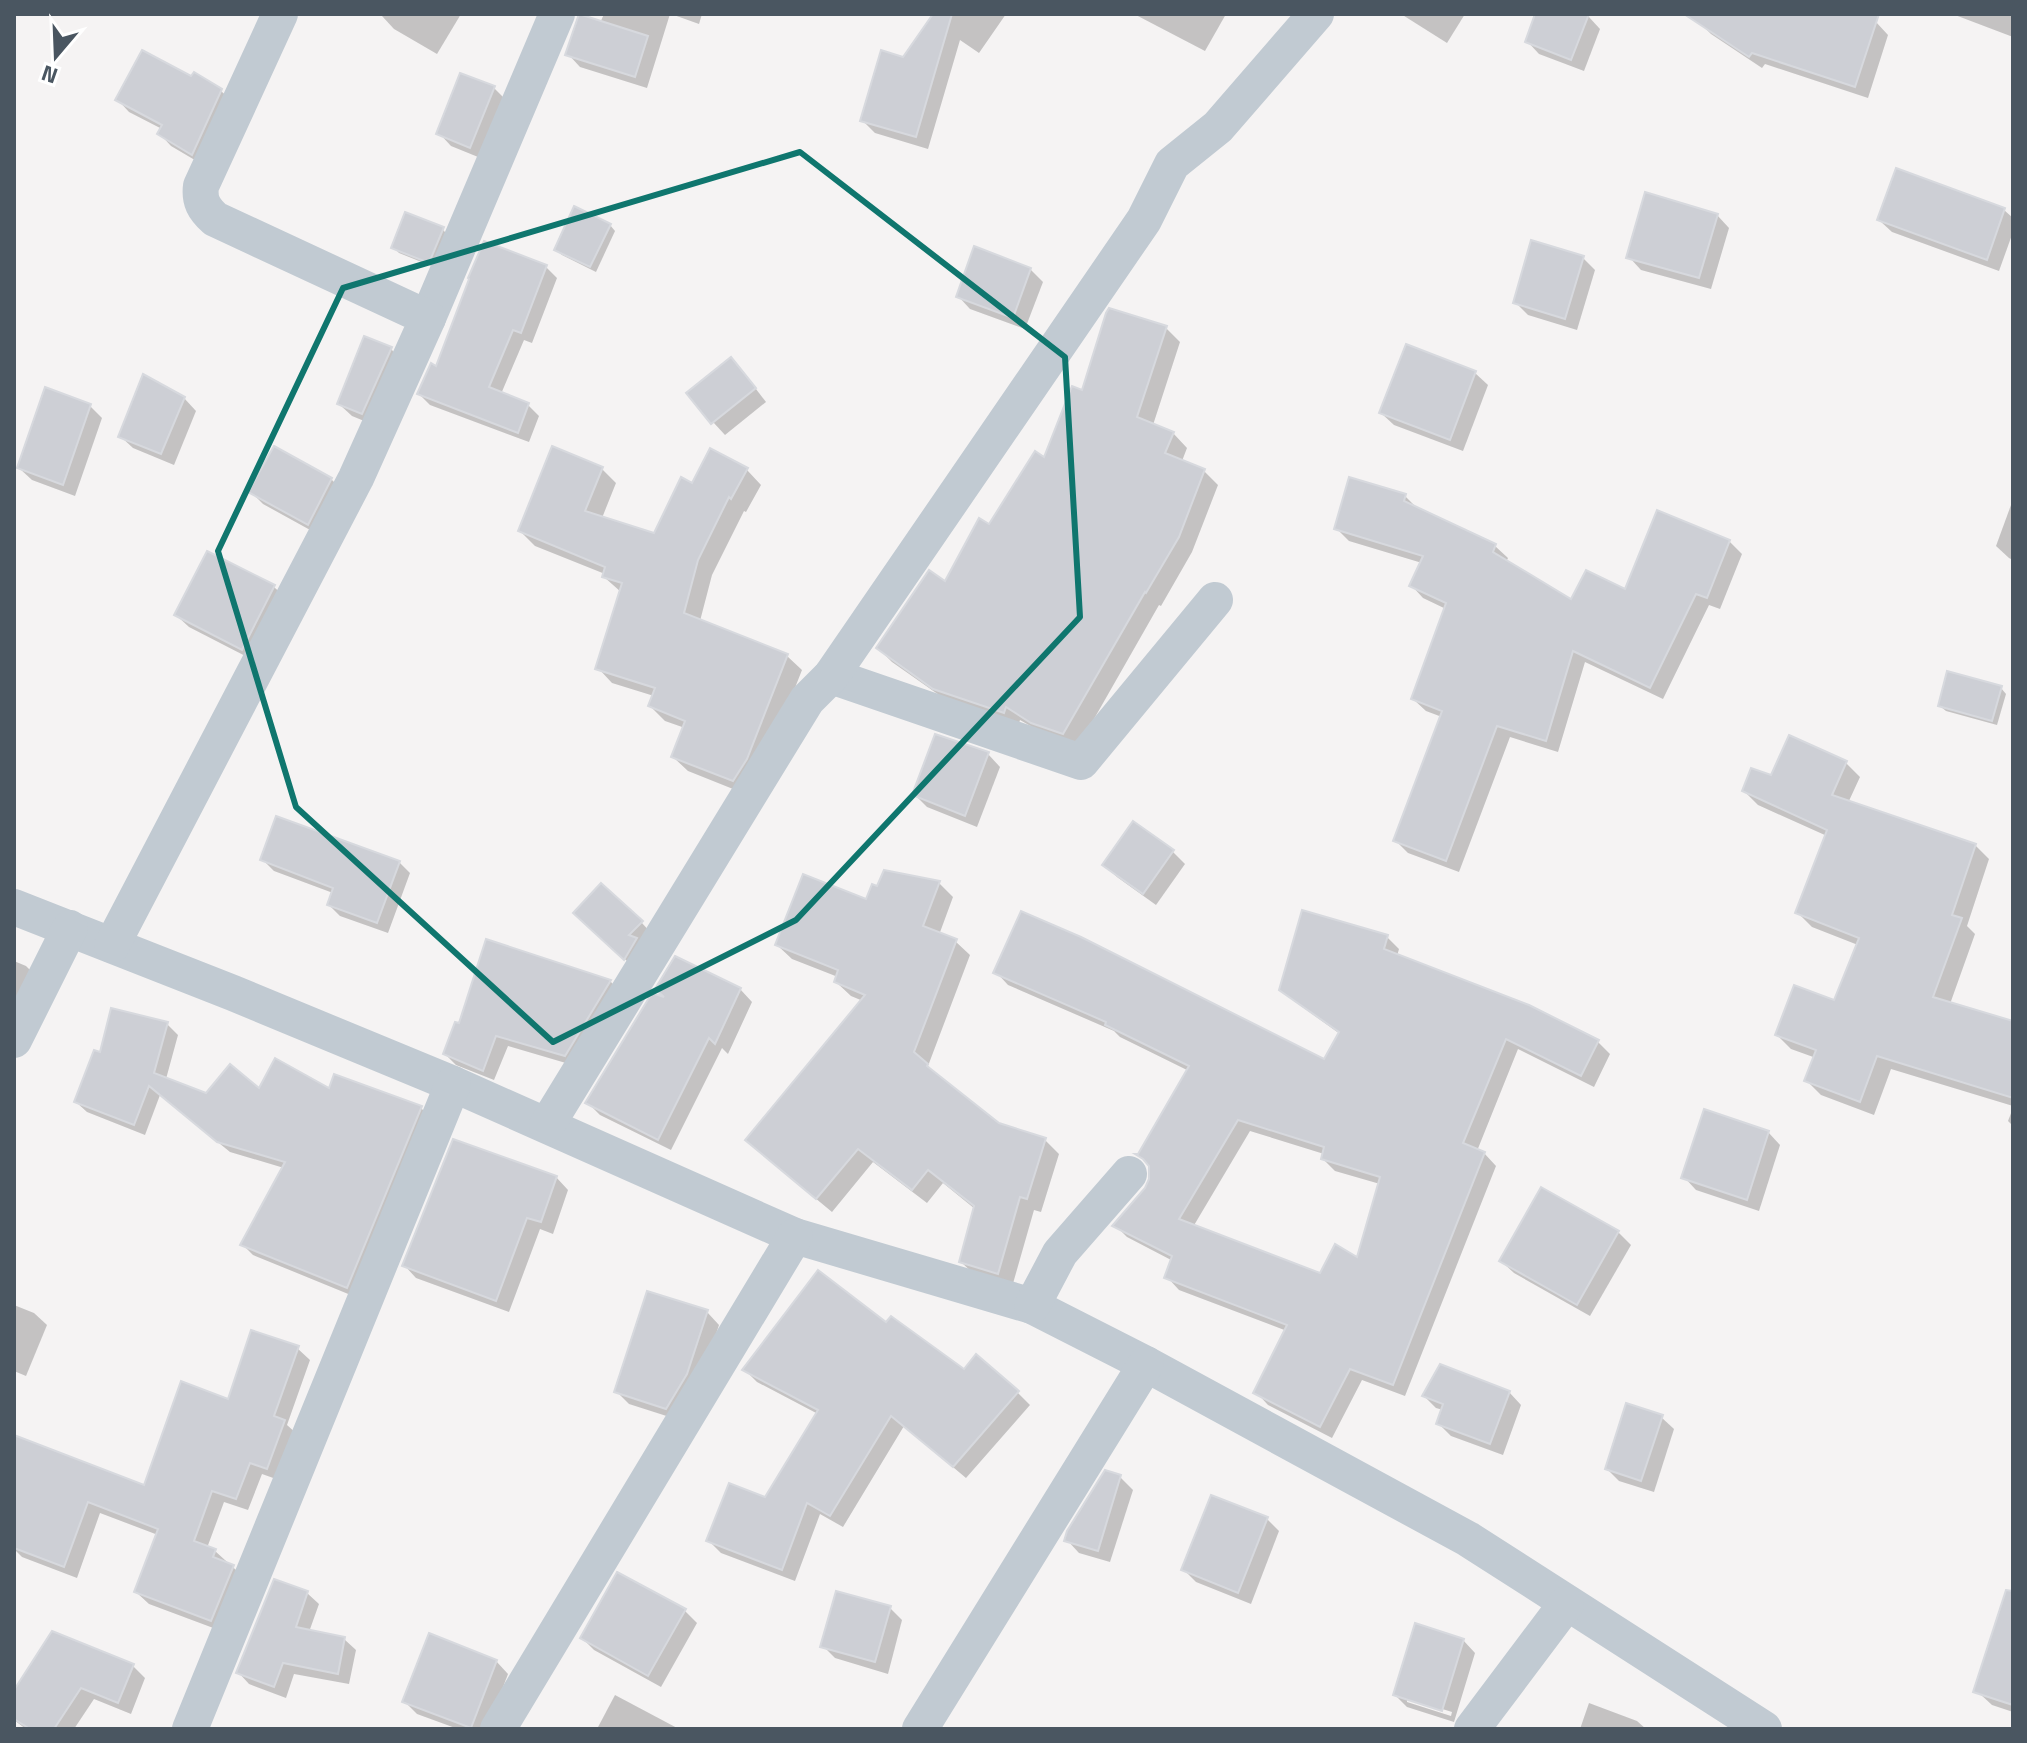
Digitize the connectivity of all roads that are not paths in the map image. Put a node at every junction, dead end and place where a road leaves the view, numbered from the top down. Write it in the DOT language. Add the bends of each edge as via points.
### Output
graph roads {
  1 [pos="280,14"];
  2 [pos="557,14"];
  3 [pos="1316,14"];
  4 [pos="428,318"];
  5 [pos="1215,600"];
  6 [pos="831,676"];
  7 [pos="14,907"];
  8 [pos="70,928"];
  9 [pos="112,945"];
  10 [pos="14,1040"];
  11 [pos="453,1084"];
  12 [pos="547,1125"];
  13 [pos="1129,1174"];
  14 [pos="795,1236"];
  15 [pos="1032,1306"];
  16 [pos="1146,1364"];
  17 [pos="1566,1604"];
  18 [pos="190,1729"];
  19 [pos="498,1729"];
  20 [pos="920,1729"];
  21 [pos="1472,1729"];
  22 [pos="1764,1729"];
  1 -- 4 [label="street" via="201,186 205,210"];
  2 -- 4 [label="street"];
  3 -- 6 [label="street" via="1218,127 1172,164 1144,220"];
  4 -- 9 [label="street" via="356,478"];
  5 -- 6 [label="street" via="1081,762"];
  6 -- 12 [label="street" via="807,700"];
  7 -- 8 [label="street"];
  8 -- 9 [label="street"];
  8 -- 10 [label="street"];
  9 -- 11 [label="street"];
  11 -- 12 [label="street"];
  11 -- 18 [label="street"];
  12 -- 14 [label="street"];
  13 -- 15 [label="street" via="1060,1253"];
  14 -- 15 [label="street"];
  14 -- 19 [label="street"];
  15 -- 16 [label="street"];
  16 -- 17 [label="street" via="1468,1539"];
  16 -- 20 [label="street"];
  17 -- 21 [label="street"];
  17 -- 22 [label="street"];
}
